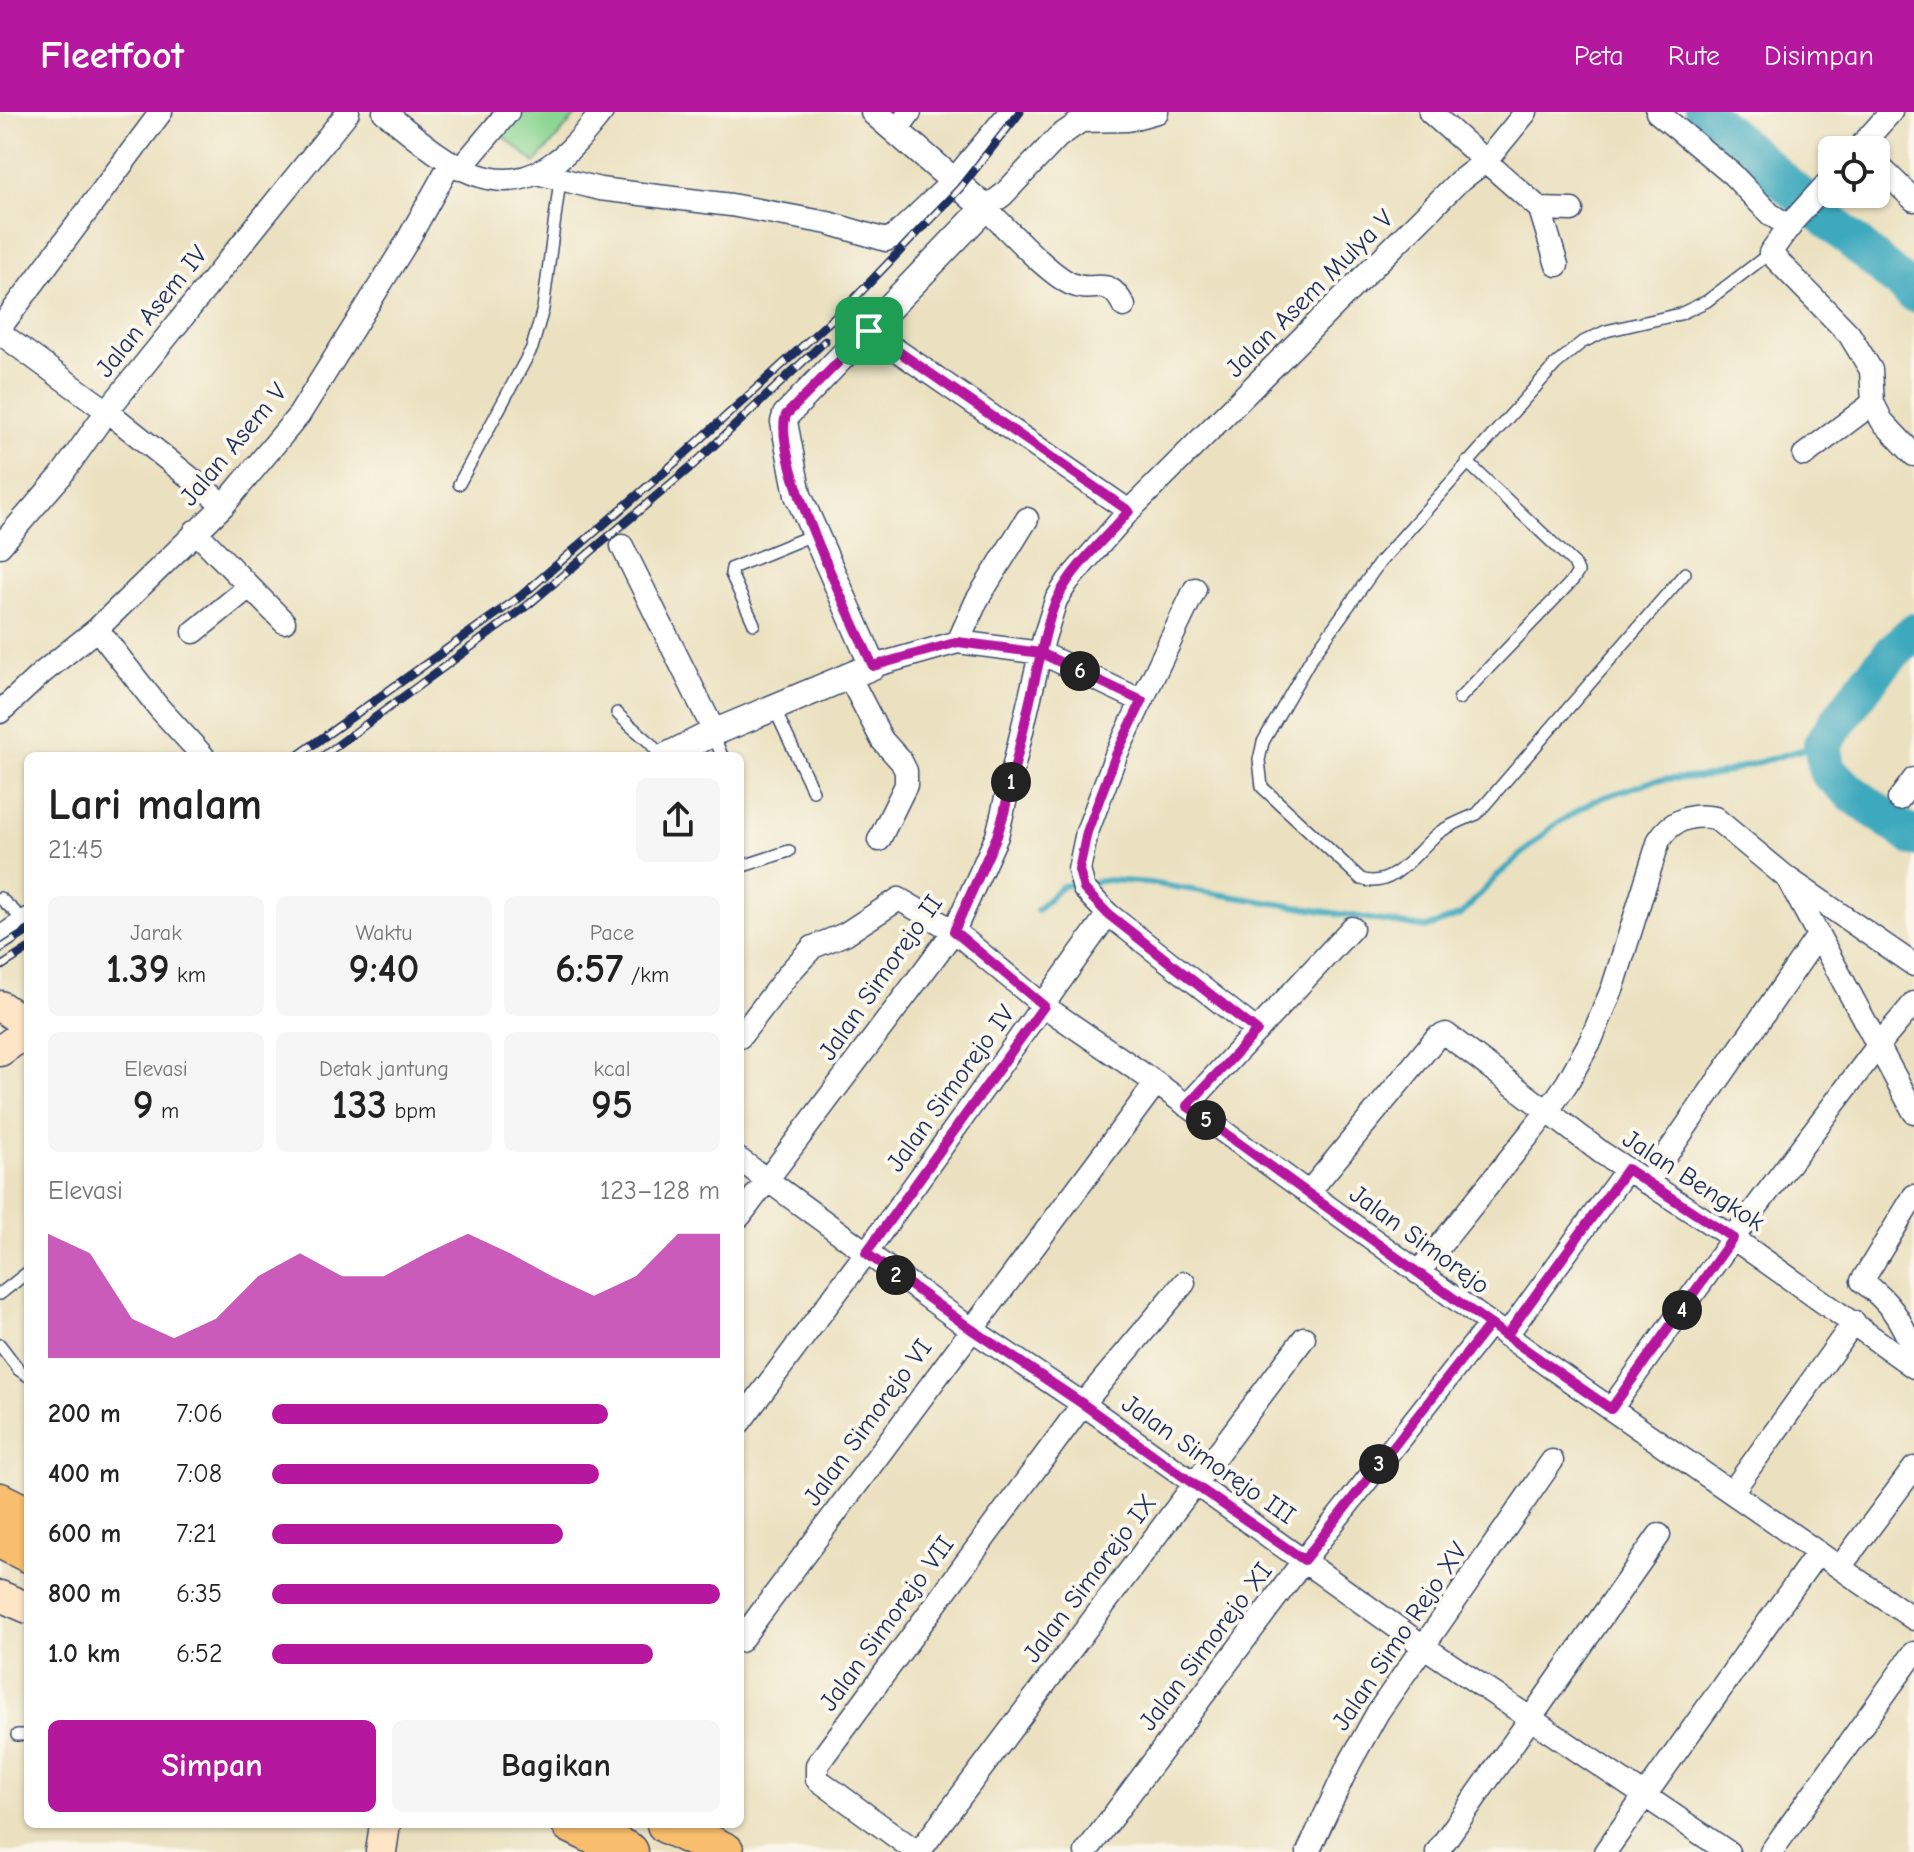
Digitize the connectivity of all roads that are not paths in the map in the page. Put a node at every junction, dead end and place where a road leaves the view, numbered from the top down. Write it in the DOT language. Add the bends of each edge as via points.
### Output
graph roads {
  1 [pos="161,112"];
  2 [pos="348,112"];
  3 [pos="384,112"];
  4 [pos="508,112"];
  5 [pos="602,112"];
  6 [pos="874,112"];
  7 [pos="1010,112"];
  8 [pos="1157,112"];
  9 [pos="1430,112"];
  10 [pos="1526,112"];
  11 [pos="1657,112"];
  12 [pos="1891,112"];
  13 [pos="903,121"];
  14 [pos="1871,136"];
  15 [pos="1486,161"];
  16 [pos="455,167"];
  17 [pos="537,173"];
  18 [pos="1890,177"];
  19 [pos="560,180"];
  20 [pos="953,181"];
  21 [pos="1818,195"];
  22 [pos="1914,200"];
  23 [pos="985,208"];
  24 [pos="1540,209"];
  25 [pos="1572,210"];
  26 [pos="1792,224"];
  27 [pos="1770,253"];
  28 [pos="1557,265"];
  29 [pos="1124,306"];
  30 [pos="0,330"];
  31 [pos="869,331"];
  32 [pos="1873,403"];
  33 [pos="107,411"];
  34 [pos="1804,455"];
  35 [pos="1914,455"];
  36 [pos="1467,462"];
  37 [pos="459,484"];
  38 [pos="224,505"];
  39 [pos="1129,511"];
  40 [pos="1027,519"];
  41 [pos="195,531"];
  42 [pos="815,534"];
  43 [pos="0,546"];
  44 [pos="622,546"];
  45 [pos="1685,573"];
  46 [pos="249,587"];
  47 [pos="1195,589"];
  48 [pos="284,622"];
  49 [pos="754,624"];
  50 [pos="97,629"];
  51 [pos="194,632"];
  52 [pos="958,642"];
  53 [pos="1041,653"];
  54 [pos="861,671"];
  55 [pos="1459,699"];
  56 [pos="1142,701"];
  57 [pos="774,707"];
  58 [pos="0,712"];
  59 [pos="617,713"];
  60 [pos="717,741"];
  61 [pos="199,752"];
  62 [pos="658,752"];
  63 [pos="680,752"];
  64 [pos="1914,779"];
  65 [pos="813,791"];
  66 [pos="1899,799"];
  67 [pos="879,840"];
  68 [pos="789,851"];
  69 [pos="744,866"];
  70 [pos="1786,877"];
  71 [pos="0,898"];
  72 [pos="1108,914"];
  73 [pos="24,918"];
  74 [pos="24,921"];
  75 [pos="1352,928"];
  76 [pos="954,931"];
  77 [pos="1817,937"];
  78 [pos="0,938"];
  79 [pos="1914,965"];
  80 [pos="0,1006"];
  81 [pos="1044,1006"];
  82 [pos="1912,1010"];
  83 [pos="24,1022"];
  84 [pos="1257,1031"];
  85 [pos="744,1032"];
  86 [pos="24,1034"];
  87 [pos="1877,1047"];
  88 [pos="0,1051"];
  89 [pos="1156,1083"];
  90 [pos="1187,1106"];
  91 [pos="1547,1112"];
  92 [pos="1914,1112"];
  93 [pos="744,1163"];
  94 [pos="1627,1169"];
  95 [pos="768,1181"];
  96 [pos="1647,1183"];
  97 [pos="1308,1193"];
  98 [pos="1914,1196"];
  99 [pos="744,1211"];
  100 [pos="1733,1238"];
  101 [pos="866,1253"];
  102 [pos="1418,1273"];
  103 [pos="24,1275"];
  104 [pos="1862,1281"];
  105 [pos="1184,1283"];
  106 [pos="0,1294"];
  107 [pos="1847,1317"];
  108 [pos="971,1329"];
  109 [pos="1498,1330"];
  110 [pos="1304,1338"];
  111 [pos="0,1345"];
  112 [pos="1914,1351"];
  113 [pos="1914,1367"];
  114 [pos="24,1373"];
  115 [pos="1083,1404"];
  116 [pos="1611,1409"];
  117 [pos="744,1417"];
  118 [pos="1552,1461"];
  119 [pos="1914,1468"];
  120 [pos="1195,1485"];
  121 [pos="1732,1492"];
  122 [pos="0,1502"];
  123 [pos="24,1514"];
  124 [pos="1659,1535"];
  125 [pos="0,1539"];
  126 [pos="24,1551"];
  127 [pos="1818,1552"];
  128 [pos="1304,1560"];
  129 [pos="1840,1567"];
  130 [pos="0,1596"];
  131 [pos="24,1606"];
  132 [pos="1914,1619"];
  133 [pos="744,1636"];
  134 [pos="1423,1646"];
  135 [pos="1914,1653"];
  136 [pos="1529,1717"];
  137 [pos="1646,1794"];
  138 [pos="384,1828"];
  139 [pos="579,1828"];
  140 [pos="674,1828"];
  141 [pos="381,1852"];
  142 [pos="629,1852"];
  143 [pos="725,1852"];
  144 [pos="918,1852"];
  145 [pos="1086,1852"];
  146 [pos="1308,1852"];
  147 [pos="1437,1852"];
  148 [pos="1605,1852"];
  149 [pos="1728,1852"];
  150 [pos="1771,1852"];
  1 -- 30 [label="street"];
  2 -- 33 [label="street, Jalan Asem IV"];
  3 -- 16 [label="street"];
  4 -- 16 [label="street, Jalan Asem V"];
  5 -- 17 [label="street" via="564,155"];
  6 -- 13 [label="street"];
  7 -- 20 [label="street"];
  8 -- 23 [label="street" via="1128,120 1081,121"];
  9 -- 15 [label="street"];
  10 -- 15 [label="street, Jalan Asem Mulya V"];
  11 -- 26 [label="street" via="1732,174 1770,214"];
  12 -- 14 [label="street"];
  13 -- 20 [label="street"];
  15 -- 24 [label="street"];
  15 -- 39 [label="street, Jalan Asem Mulya V" via="1458,182"];
  16 -- 17 [label="street" via="512,182"];
  16 -- 38 [label="street, Jalan Asem V" via="299,415"];
  17 -- 19 [label="street"];
  18 -- 22 [label="street"];
  19 -- 20 [label="street" via="731,205 886,240"];
  19 -- 37 [label="lane" via="543,309 532,348"];
  20 -- 23 [label="street"];
  21 -- 26 [label="street"];
  23 -- 29 [label="street" via="1066,281 1083,288 1109,287"];
  23 -- 31 [label="street"];
  24 -- 25 [label="street"];
  24 -- 28 [label="street"];
  26 -- 27 [label="street"];
  27 -- 32 [label="street" via="1862,352 1871,370"];
  27 -- 36 [label="lane" via="1694,308 1606,331 1581,343"];
  30 -- 33 [label="street"];
  31 -- 39 [label="street"];
  31 -- 42 [label="street" via="784,422 798,495"];
  32 -- 34 [label="street"];
  32 -- 35 [label="street" via="1882,421"];
  33 -- 38 [label="street"];
  33 -- 43 [label="street, Jalan Asem IV" via="60,477"];
  36 -- 45 [label="lane" via="1380,562 1310,660 1263,742 1262,787 1361,879 1382,882 1438,833 1477,814"];
  36 -- 55 [label="lane" via="1578,572"];
  38 -- 41 [label="street, Jalan Asem V"];
  39 -- 53 [label="street, Jalan Asem Mulya V" via="1056,600"];
  40 -- 52 [label="street"];
  41 -- 46 [label="street"];
  41 -- 50 [label="street, Jalan Asem V"];
  42 -- 49 [label="lane" via="732,568"];
  42 -- 54 [label="street"];
  44 -- 60 [label="street"];
  46 -- 48 [label="street"];
  46 -- 51 [label="street"];
  47 -- 56 [label="street"];
  50 -- 58 [label="street, Jalan Asem V"];
  50 -- 61 [label="street"];
  52 -- 53 [label="street"];
  52 -- 54 [label="street"];
  53 -- 56 [label="street"];
  53 -- 76 [label="street, Jalan Simorejo II" via="997,836"];
  54 -- 57 [label="street"];
  54 -- 67 [label="street" via="882,740 906,771 906,785"];
  56 -- 72 [label="street" via="1087,832 1082,880"];
  57 -- 60 [label="street"];
  57 -- 65 [label="lane"];
  59 -- 62 [label="lane"];
  60 -- 63 [label="street"];
  64 -- 66 [label="street"];
  68 -- 69 [label="lane"];
  70 -- 77 [label="street"];
  70 -- 79 [label="street"];
  70 -- 91 [label="street" via="1715,818 1685,818 1666,828 1591,1040"];
  71 -- 73 [label="lane"];
  72 -- 81 [label="street, Jalan Simorejo IV"];
  72 -- 84 [label="street"];
  74 -- 78 [label="street"];
  75 -- 84 [label="street"];
  76 -- 81 [label="street, Jalan Simorejo"];
  76 -- 85 [label="street, Jalan Simorejo" via="899,899 845,934 813,947"];
  76 -- 95 [label="street, Jalan Simorejo II"];
  77 -- 87 [label="street"];
  77 -- 96 [label="street"];
  80 -- 83 [label="main road"];
  81 -- 89 [label="street, Jalan Simorejo"];
  81 -- 101 [label="street, Jalan Simorejo IV"];
  82 -- 87 [label="street"];
  84 -- 90 [label="street"];
  86 -- 88 [label="main road"];
  87 -- 92 [label="street"];
  87 -- 100 [label="street"];
  89 -- 90 [label="street, Jalan Simorejo"];
  89 -- 108 [label="street, Jalan Simorejo VI"];
  90 -- 97 [label="street, Jalan Simorejo"];
  91 -- 94 [label="street, Jalan Bengkok"];
  91 -- 97 [label="street, Jalan Bengkok" via="1446,1034 1436,1038"];
  91 -- 102 [label="street"];
  93 -- 95 [label="street, Jalan Simorejo III"];
  94 -- 96 [label="street, Jalan Bengkok"];
  94 -- 109 [label="street, Jalan Simorejo XI"];
  95 -- 99 [label="street, Jalan Simorejo II"];
  95 -- 101 [label="street, Jalan Simorejo III"];
  96 -- 100 [label="street, Jalan Bengkok"];
  97 -- 102 [label="street, Jalan Simorejo"];
  98 -- 104 [label="street"];
  100 -- 107 [label="street, Jalan Bengkok"];
  100 -- 116 [label="street"];
  101 -- 108 [label="street, Jalan Simorejo III"];
  101 -- 117 [label="street, Jalan Simorejo IV"];
  102 -- 109 [label="street, Jalan Simorejo"];
  103 -- 106 [label="lane"];
  104 -- 107 [label="street"];
  104 -- 112 [label="street" via="1886,1299"];
  105 -- 115 [label="street"];
  107 -- 113 [label="street, Jalan Bengkok"];
  107 -- 121 [label="street"];
  108 -- 115 [label="street, Jalan Simorejo III"];
  108 -- 133 [label="street, Jalan Simorejo VI"];
  109 -- 116 [label="street, Jalan Simorejo"];
  109 -- 128 [label="street, Jalan Simorejo XI"];
  110 -- 120 [label="street, Jalan Simorejo IX"];
  111 -- 114 [label="lane"];
  115 -- 120 [label="street, Jalan Simorejo III"];
  115 -- 144 [label="street, Jalan Simorejo VII" via="817,1765 817,1779"];
  116 -- 121 [label="street, Jalan Simorejo"];
  118 -- 134 [label="street, Jalan Simo Rejo XV"];
  119 -- 129 [label="street"];
  120 -- 128 [label="street, Jalan Simorejo III"];
  120 -- 144 [label="street, Jalan Simorejo IX"];
  121 -- 127 [label="street, Jalan Simorejo"];
  122 -- 123 [label="highway"];
  124 -- 136 [label="street"];
  125 -- 126 [label="highway"];
  127 -- 129 [label="street, Jalan Simorejo"];
  127 -- 137 [label="street"];
  128 -- 134 [label="street, Jalan Simorejo III"];
  128 -- 145 [label="street, Jalan Simorejo XI"];
  129 -- 132 [label="street, Jalan Simorejo"];
  130 -- 131 [label="main road"];
  134 -- 136 [label="street, Jalan Simorejo III"];
  134 -- 146 [label="street, Jalan Simo Rejo XV" via="1370,1725"];
  135 -- 150 [label="street"];
  136 -- 137 [label="street, Jalan Simorejo III"];
  136 -- 147 [label="street"];
  137 -- 148 [label="street"];
  137 -- 149 [label="street, Jalan Simorejo III"];
  138 -- 141 [label="main road"];
  139 -- 142 [label="highway"];
  140 -- 143 [label="highway"];
}
